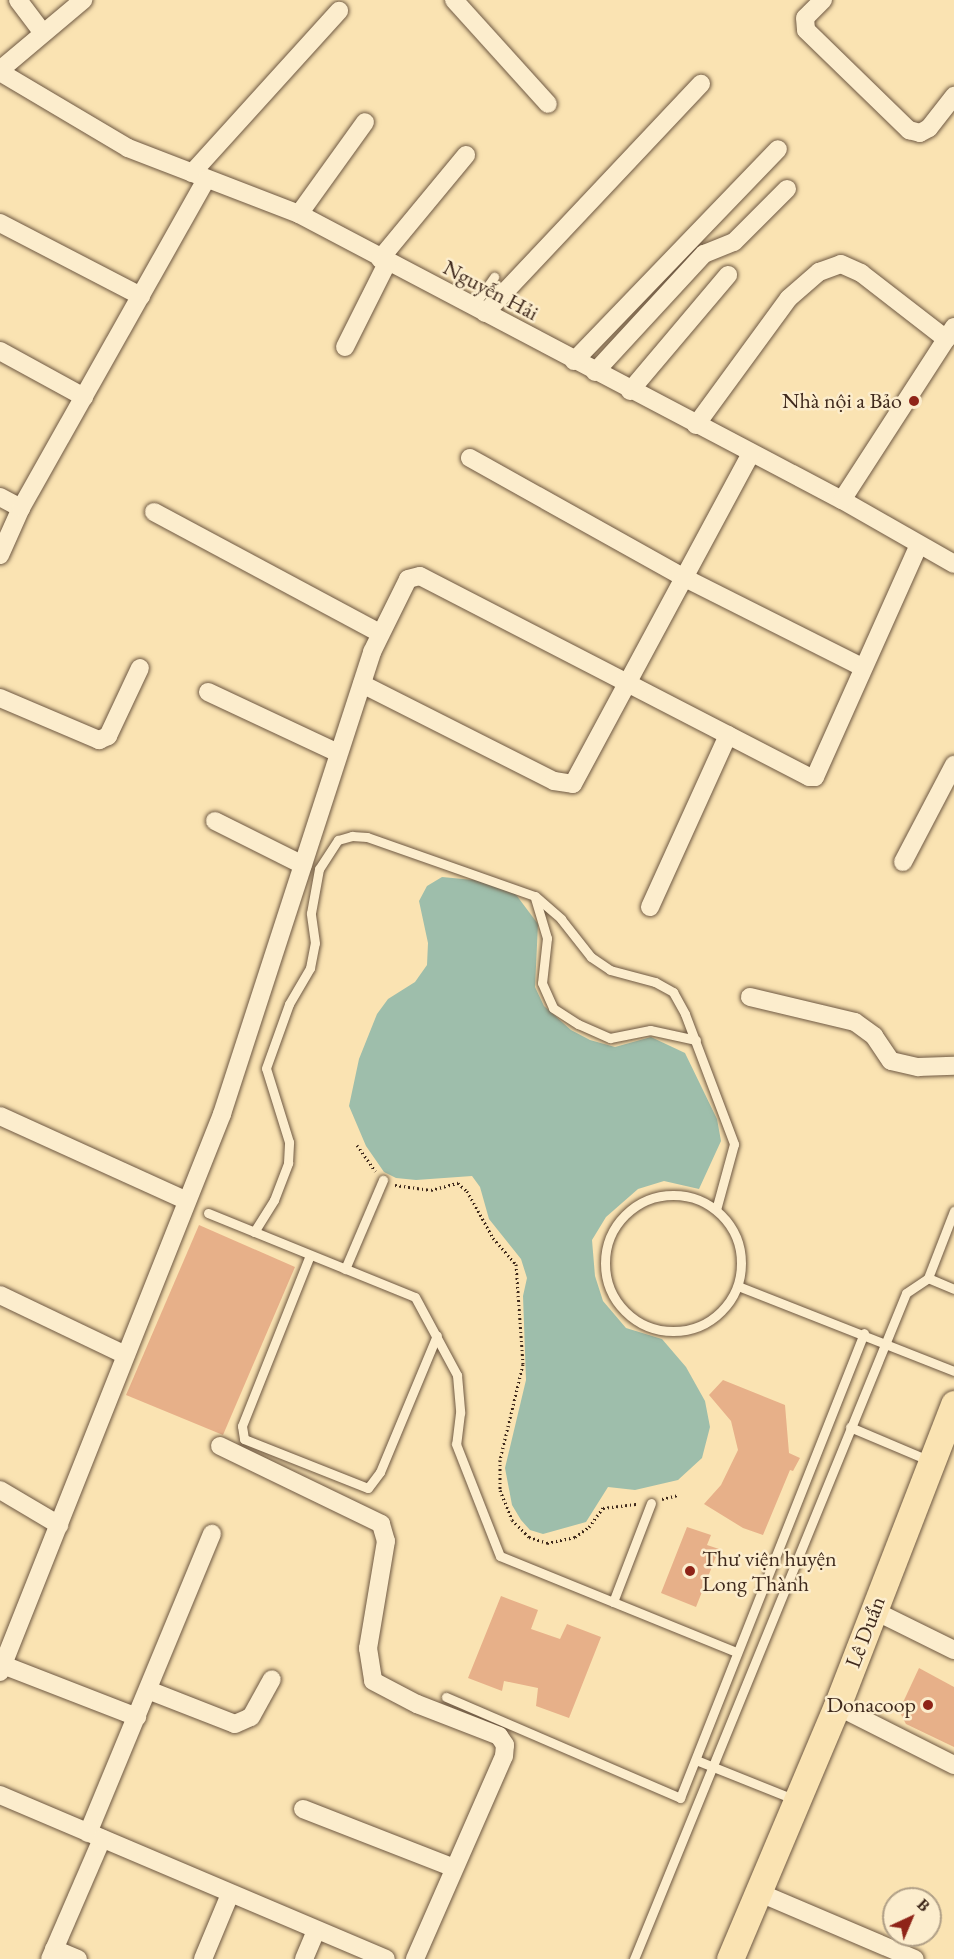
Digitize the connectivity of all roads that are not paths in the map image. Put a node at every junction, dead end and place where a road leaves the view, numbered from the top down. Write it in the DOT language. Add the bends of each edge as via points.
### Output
graph roads {
  1 [pos="18,0"];
  2 [pos="83,0"];
  3 [pos="454,0"];
  4 [pos="811,4"];
  5 [pos="339,11"];
  6 [pos="43,33"];
  7 [pos="0,71"];
  8 [pos="701,84"];
  9 [pos="954,96"];
  10 [pos="548,104"];
  11 [pos="365,122"];
  12 [pos="778,149"];
  13 [pos="466,155"];
  14 [pos="199,177"];
  15 [pos="787,189"];
  16 [pos="299,213"];
  17 [pos="0,224"];
  18 [pos="383,260"];
  19 [pos="728,275"];
  20 [pos="494,277"];
  21 [pos="141,296"];
  22 [pos="479,310"];
  23 [pos="950,333"];
  24 [pos="345,347"];
  25 [pos="0,351"];
  26 [pos="574,361"];
  27 [pos="595,372"];
  28 [pos="630,391"];
  29 [pos="84,397"];
  30 [pos="696,425"];
  31 [pos="751,454"];
  32 [pos="470,458"];
  33 [pos="0,496"];
  34 [pos="842,500"];
  35 [pos="21,508"];
  36 [pos="154,512"];
  37 [pos="919,545"];
  38 [pos="0,555"];
  39 [pos="954,564"];
  40 [pos="685,578"];
  41 [pos="380,633"];
  42 [pos="862,667"];
  43 [pos="140,668"];
  44 [pos="628,683"];
  45 [pos="362,684"];
  46 [pos="208,692"];
  47 [pos="0,698"];
  48 [pos="728,735"];
  49 [pos="338,753"];
  50 [pos="954,765"];
  51 [pos="215,821"];
  52 [pos="903,862"];
  53 [pos="303,865"];
  54 [pos="534,896"];
  55 [pos="650,907"];
  56 [pos="750,997"];
  57 [pos="696,1041"];
  58 [pos="954,1066"];
  59 [pos="0,1116"];
  60 [pos="383,1180"];
  61 [pos="184,1200"];
  62 [pos="716,1210"];
  63 [pos="954,1211"];
  64 [pos="208,1213"];
  65 [pos="254,1232"];
  66 [pos="310,1255"];
  67 [pos="345,1269"];
  68 [pos="928,1278"];
  69 [pos="738,1286"];
  70 [pos="954,1289"];
  71 [pos="0,1295"];
  72 [pos="864,1334"];
  73 [pos="437,1335"];
  74 [pos="885,1342"];
  75 [pos="125,1355"];
  76 [pos="954,1371"];
  77 [pos="954,1404"];
  78 [pos="850,1427"];
  79 [pos="220,1446"];
  80 [pos="930,1461"];
  81 [pos="0,1490"];
  82 [pos="651,1503"];
  83 [pos="59,1525"];
  84 [pos="212,1534"];
  85 [pos="768,1572"];
  86 [pos="786,1580"];
  87 [pos="613,1602"];
  88 [pos="873,1610"];
  89 [pos="954,1650"];
  90 [pos="737,1652"];
  91 [pos="2,1668"];
  92 [pos="272,1679"];
  93 [pos="148,1690"];
  94 [pos="446,1697"];
  95 [pos="837,1706"];
  96 [pos="137,1717"];
  97 [pos="696,1760"];
  98 [pos="954,1764"];
  99 [pos="713,1767"];
  100 [pos="0,1795"];
  101 [pos="798,1801"];
  102 [pos="303,1809"];
  103 [pos="95,1836"];
  104 [pos="454,1868"];
  105 [pos="760,1893"];
  106 [pos="230,1894"];
  107 [pos="316,1930"];
  108 [pos="52,1954"];
  109 [pos="910,1958"];
  110 [pos="78,1959"];
  111 [pos="203,1959"];
  112 [pos="304,1959"];
  113 [pos="386,1959"];
  114 [pos="415,1959"];
  115 [pos="634,1959"];
  116 [pos="730,1959"];
  1 -- 6 [label="street"];
  2 -- 6 [label="street"];
  3 -- 10 [label="street"];
  4 -- 9 [label="street" via="805,18 807,30 909,130 920,133 929,128"];
  5 -- 14 [label="street"];
  6 -- 7 [label="street"];
  7 -- 14 [label="street, Nguyễn Hải" via="128,148"];
  8 -- 22 [label="street"];
  11 -- 16 [label="street"];
  12 -- 26 [label="street"];
  13 -- 18 [label="street"];
  14 -- 16 [label="street, Nguyễn Hải"];
  14 -- 21 [label="street"];
  15 -- 27 [label="street" via="734,242 704,254"];
  16 -- 18 [label="street, Nguyễn Hải"];
  17 -- 21 [label="street"];
  18 -- 22 [label="street, Nguyễn Hải"];
  18 -- 24 [label="street"];
  19 -- 28 [label="street"];
  20 -- 22 [label="lane"];
  21 -- 29 [label="street"];
  22 -- 26 [label="street, Nguyễn Hải"];
  23 -- 30 [label="street" via="842,264 819,272 789,298"];
  23 -- 34 [label="street"];
  25 -- 29 [label="street"];
  26 -- 27 [label="street, Nguyễn Hải"];
  27 -- 28 [label="street, Nguyễn Hải"];
  28 -- 30 [label="street, Nguyễn Hải"];
  29 -- 35 [label="street"];
  30 -- 31 [label="street, Nguyễn Hải"];
  31 -- 34 [label="street, Nguyễn Hải"];
  31 -- 40 [label="street"];
  32 -- 40 [label="street"];
  33 -- 35 [label="street"];
  34 -- 37 [label="street, Nguyễn Hải"];
  35 -- 38 [label="street"];
  36 -- 41 [label="street"];
  37 -- 39 [label="street, Nguyễn Hải"];
  37 -- 42 [label="street"];
  40 -- 42 [label="street"];
  40 -- 44 [label="street"];
  41 -- 44 [label="street" via="400,589 408,579 420,576"];
  41 -- 45 [label="street"];
  42 -- 48 [label="street" via="815,777"];
  43 -- 47 [label="street" via="104,739 86,736"];
  44 -- 45 [label="street" via="569,786"];
  44 -- 48 [label="street"];
  45 -- 49 [label="street"];
  46 -- 49 [label="street"];
  48 -- 55 [label="street"];
  49 -- 53 [label="street"];
  50 -- 52 [label="street"];
  51 -- 53 [label="street"];
  53 -- 61 [label="street" via="222,1114"];
  54 -- 57 [label="lane" via="561,919 600,964 632,978 655,981 673,992"];
  54 -- 57 [label="lane" via="547,938 542,983 553,1008 610,1038 650,1030"];
  54 -- 65 [label="lane" via="367,837 338,840 330,848 313,890 315,943 310,968 289,1004 266,1068 289,1142 288,1163 274,1200"];
  56 -- 58 [label="street" via="855,1022 867,1028 883,1054 897,1063"];
  57 -- 62 [label="lane" via="734,1144"];
  59 -- 61 [label="street"];
  60 -- 67 [label="lane"];
  61 -- 75 [label="street"];
  62 -- 69 [label="lane" via="730,1225 739,1244 742,1265"];
  62 -- 69 [label="lane" via="696,1199 673,1195 651,1198 630,1209 615,1226 606,1248 608,1282 625,1312 644,1325 666,1332 689,1330 710,1321 727,1306"];
  63 -- 68 [label="lane"];
  64 -- 65 [label="lane"];
  65 -- 66 [label="lane"];
  66 -- 67 [label="lane"];
  66 -- 73 [label="lane" via="242,1426 244,1439 368,1488 380,1472"];
  67 -- 73 [label="lane" via="415,1297"];
  68 -- 70 [label="lane"];
  68 -- 74 [label="lane" via="906,1293"];
  69 -- 72 [label="lane"];
  71 -- 75 [label="street"];
  72 -- 74 [label="lane"];
  72 -- 85 [label="lane"];
  73 -- 87 [label="lane" via="457,1375 460,1413 456,1444 500,1557"];
  74 -- 76 [label="lane"];
  74 -- 78 [label="lane"];
  75 -- 83 [label="street"];
  77 -- 80 [label="main road, Lê Duẩn"];
  78 -- 80 [label="lane"];
  78 -- 86 [label="lane"];
  79 -- 104 [label="street" via="381,1524 386,1540 368,1648 373,1681 417,1704 499,1736 505,1745 504,1756"];
  80 -- 88 [label="main road, Lê Duẩn"];
  81 -- 83 [label="street"];
  82 -- 87 [label="lane"];
  83 -- 91 [label="street"];
  84 -- 93 [label="street"];
  85 -- 86 [label="lane"];
  85 -- 90 [label="lane"];
  86 -- 99 [label="lane"];
  87 -- 90 [label="lane"];
  88 -- 89 [label="street"];
  88 -- 95 [label="main road, Lê Duẩn"];
  90 -- 97 [label="lane"];
  91 -- 96 [label="street"];
  92 -- 93 [label="street" via="251,1717 235,1724"];
  93 -- 96 [label="street"];
  94 -- 97 [label="lane" via="680,1798"];
  95 -- 98 [label="street"];
  95 -- 101 [label="main road, Lê Duẩn"];
  96 -- 103 [label="street"];
  97 -- 99 [label="lane"];
  99 -- 101 [label="lane"];
  99 -- 115 [label="lane"];
  100 -- 103 [label="street"];
  101 -- 105 [label="main road, Lê Duẩn"];
  102 -- 104 [label="street"];
  103 -- 106 [label="street"];
  103 -- 108 [label="street"];
  104 -- 114 [label="street"];
  105 -- 109 [label="street"];
  105 -- 116 [label="main road, Lê Duẩn"];
  106 -- 107 [label="street"];
  106 -- 111 [label="street"];
  107 -- 112 [label="street"];
  107 -- 113 [label="street"];
  108 -- 110 [label="street"];
}
